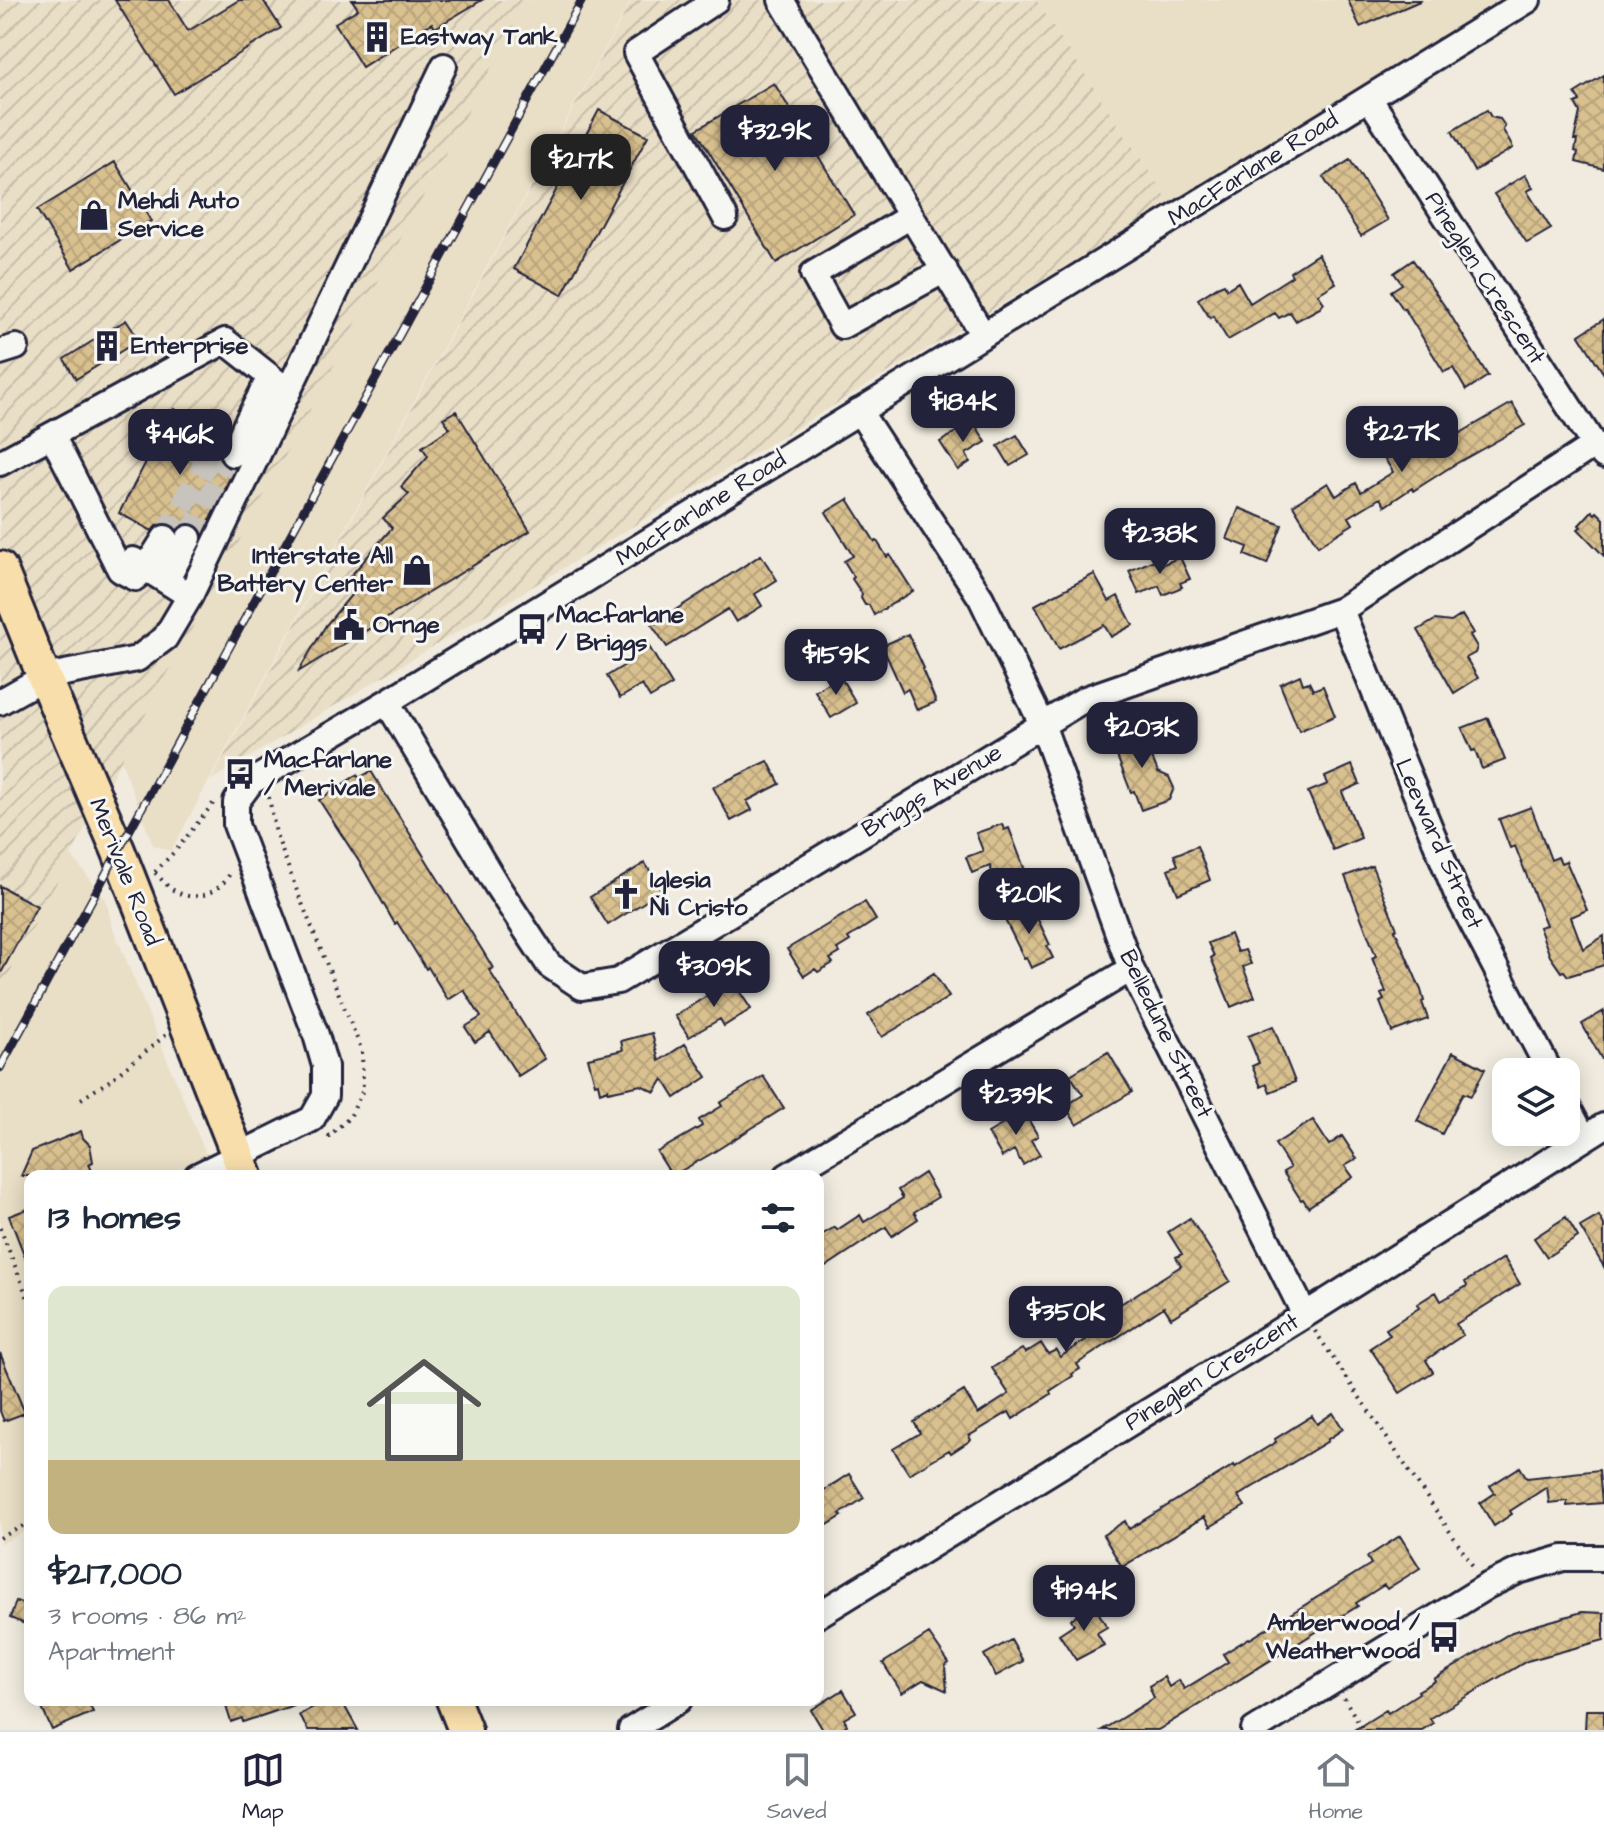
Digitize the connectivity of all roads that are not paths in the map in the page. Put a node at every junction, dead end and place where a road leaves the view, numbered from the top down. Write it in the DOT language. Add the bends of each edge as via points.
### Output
graph roads {
  1 [pos="716,0"];
  2 [pos="781,0"];
  3 [pos="1528,0"];
  4 [pos="444,66"];
  5 [pos="1369,98"];
  6 [pos="911,216"];
  7 [pos="725,217"];
  8 [pos="945,270"];
  9 [pos="983,335"];
  10 [pos="279,384"];
  11 [pos="859,411"];
  12 [pos="52,435"];
  13 [pos="227,444"];
  14 [pos="1599,450"];
  15 [pos="0,463"];
  16 [pos="177,538"];
  17 [pos="0,568"];
  18 [pos="149,576"];
  19 [pos="190,596"];
  20 [pos="1341,610"];
  21 [pos="44,677"];
  22 [pos="0,702"];
  23 [pos="387,702"];
  24 [pos="1042,724"];
  25 [pos="1131,969"];
  26 [pos="1543,1058"];
  27 [pos="1594,1132"];
  28 [pos="242,1166"];
  29 [pos="797,1170"];
  30 [pos="1305,1315"];
  31 [pos="1604,1558"];
  32 [pos="824,1611"];
  33 [pos="455,1706"];
  34 [pos="669,1706"];
  35 [pos="465,1730"];
  36 [pos="631,1730"];
  37 [pos="1254,1730"];
  1 -- 7 [label="street" via="636,53"];
  2 -- 6 [label="street"];
  3 -- 5 [label="street, MacFarlane Road"];
  4 -- 10 [label="street"];
  5 -- 9 [label="street, MacFarlane Road"];
  5 -- 14 [label="street, Pineglen Crescent"];
  6 -- 8 [label="street"];
  6 -- 8 [label="street" via="813,274 842,326"];
  8 -- 9 [label="street"];
  9 -- 11 [label="street, MacFarlane Road"];
  10 -- 12 [label="street" via="225,341"];
  10 -- 13 [label="street"];
  10 -- 19 [label="street"];
  11 -- 23 [label="street, MacFarlane Road"];
  11 -- 24 [label="street, Belledune Street" via="981,598"];
  12 -- 15 [label="street"];
  12 -- 18 [label="street" via="120,570"];
  14 -- 20 [label="street, Briggs Avenue"];
  16 -- 18 [label="street"];
  17 -- 21 [label="main road, Merivale Road"];
  18 -- 19 [label="street"];
  19 -- 21 [label="street" via="165,638 137,659"];
  20 -- 24 [label="street, Briggs Avenue" via="1085,699"];
  20 -- 26 [label="street, Leeward Street" via="1456,892"];
  21 -- 22 [label="street"];
  21 -- 28 [label="main road, Merivale Road"];
  23 -- 24 [label="street, Briggs Avenue" via="549,965 582,987 618,981"];
  23 -- 28 [label="street, MacFarlane Road" via="251,782 236,802 236,825 325,1066 325,1096 312,1119"];
  24 -- 25 [label="street, Belledune Street"];
  25 -- 29 [label="street"];
  25 -- 30 [label="street, Belledune Street"];
  27 -- 30 [label="street, Pineglen Crescent"];
  30 -- 32 [label="street, Pineglen Crescent"];
  31 -- 37 [label="street" via="1563,1558 1487,1586"];
  33 -- 35 [label="main road"];
  34 -- 36 [label="street"];
}
